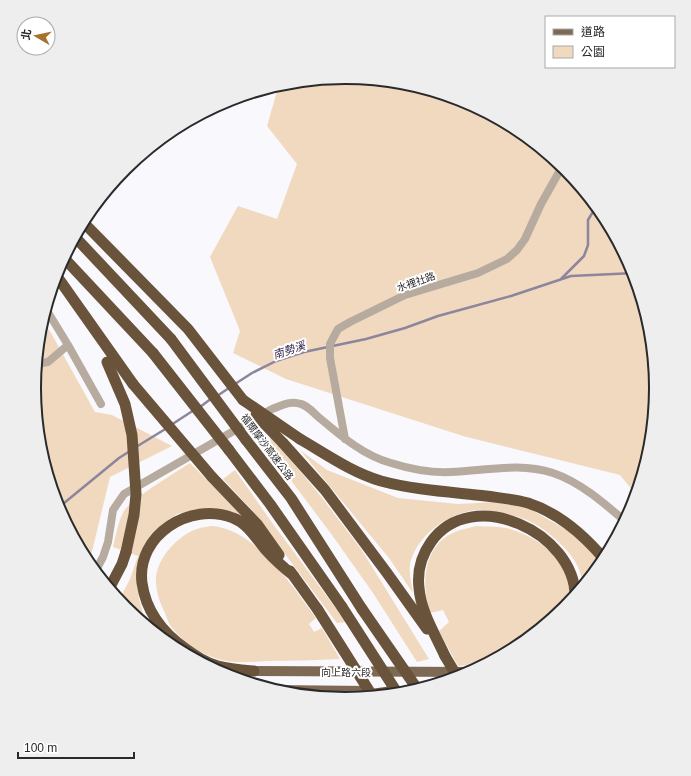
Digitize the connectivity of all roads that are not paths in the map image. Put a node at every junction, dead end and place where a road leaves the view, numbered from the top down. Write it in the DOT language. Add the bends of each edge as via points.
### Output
graph roads {
  1 [pos="559,171"];
  2 [pos="88,227"];
  3 [pos="79,242"];
  4 [pos="68,262"];
  5 [pos="60,281"];
  6 [pos="60,282"];
  7 [pos="50,315"];
  8 [pos="68,345"];
  9 [pos="43,363"];
  10 [pos="243,400"];
  11 [pos="101,404"];
  12 [pos="346,439"];
  13 [pos="621,518"];
  14 [pos="600,555"];
  15 [pos="98,565"];
  16 [pos="294,576"];
  17 [pos="112,583"];
  18 [pos="574,589"];
  19 [pos="172,638"];
  20 [pos="445,656"];
  21 [pos="224,667"];
  22 [pos="254,671"];
  23 [pos="237,672"];
  24 [pos="454,672"];
  25 [pos="454,672"];
  26 [pos="414,685"];
  27 [pos="394,689"];
  28 [pos="369,692"];
  1 -- 12 [label="street, 水裡社路" via="525,239 507,259 478,273 405,295 338,329 330,347 330,358"];
  2 -- 10 [label="highway" via="188,329"];
  3 -- 26 [label="highway, 福爾摩沙高速公路, bridge" via="171,339 291,498"];
  4 -- 27 [label="highway, bridge" via="153,353 229,450 342,607"];
  5 -- 16 [label="highway, bridge" via="133,384 212,477 257,524"];
  6 -- 17 [label="highway, bridge" via="107,362 125,404 132,435 136,494 134,515 126,552"];
  7 -- 8 [label="street"];
  8 -- 9 [label="street" via="48,362"];
  8 -- 11 [label="street"];
  10 -- 14 [label="highway, bridge" via="300,440 340,463 380,480 405,487 528,503 567,523"];
  10 -- 20 [label="highway, bridge" via="325,490"];
  12 -- 13 [label="street" via="389,463 413,469 451,472 510,466 552,472 594,496"];
  12 -- 15 [label="street" via="301,404 292,402 272,410 124,494 113,510 108,542"];
  16 -- 19 [label="highway" via="266,550 245,525 235,518 202,513 179,520 156,540 145,558 142,570 146,602 161,628"];
  16 -- 28 [label="highway, bridge"];
  18 -- 20 [label="highway" via="572,577 565,562 548,542 525,527 506,519 487,516 453,522 427,547 419,572 423,608"];
  20 -- 24 [label="highway, bridge"];
  21 -- 22 [label="highway"];
  22 -- 23 [label="main road, 向上路六段"];
  22 -- 25 [label="main road, 向上路六段"];
}
